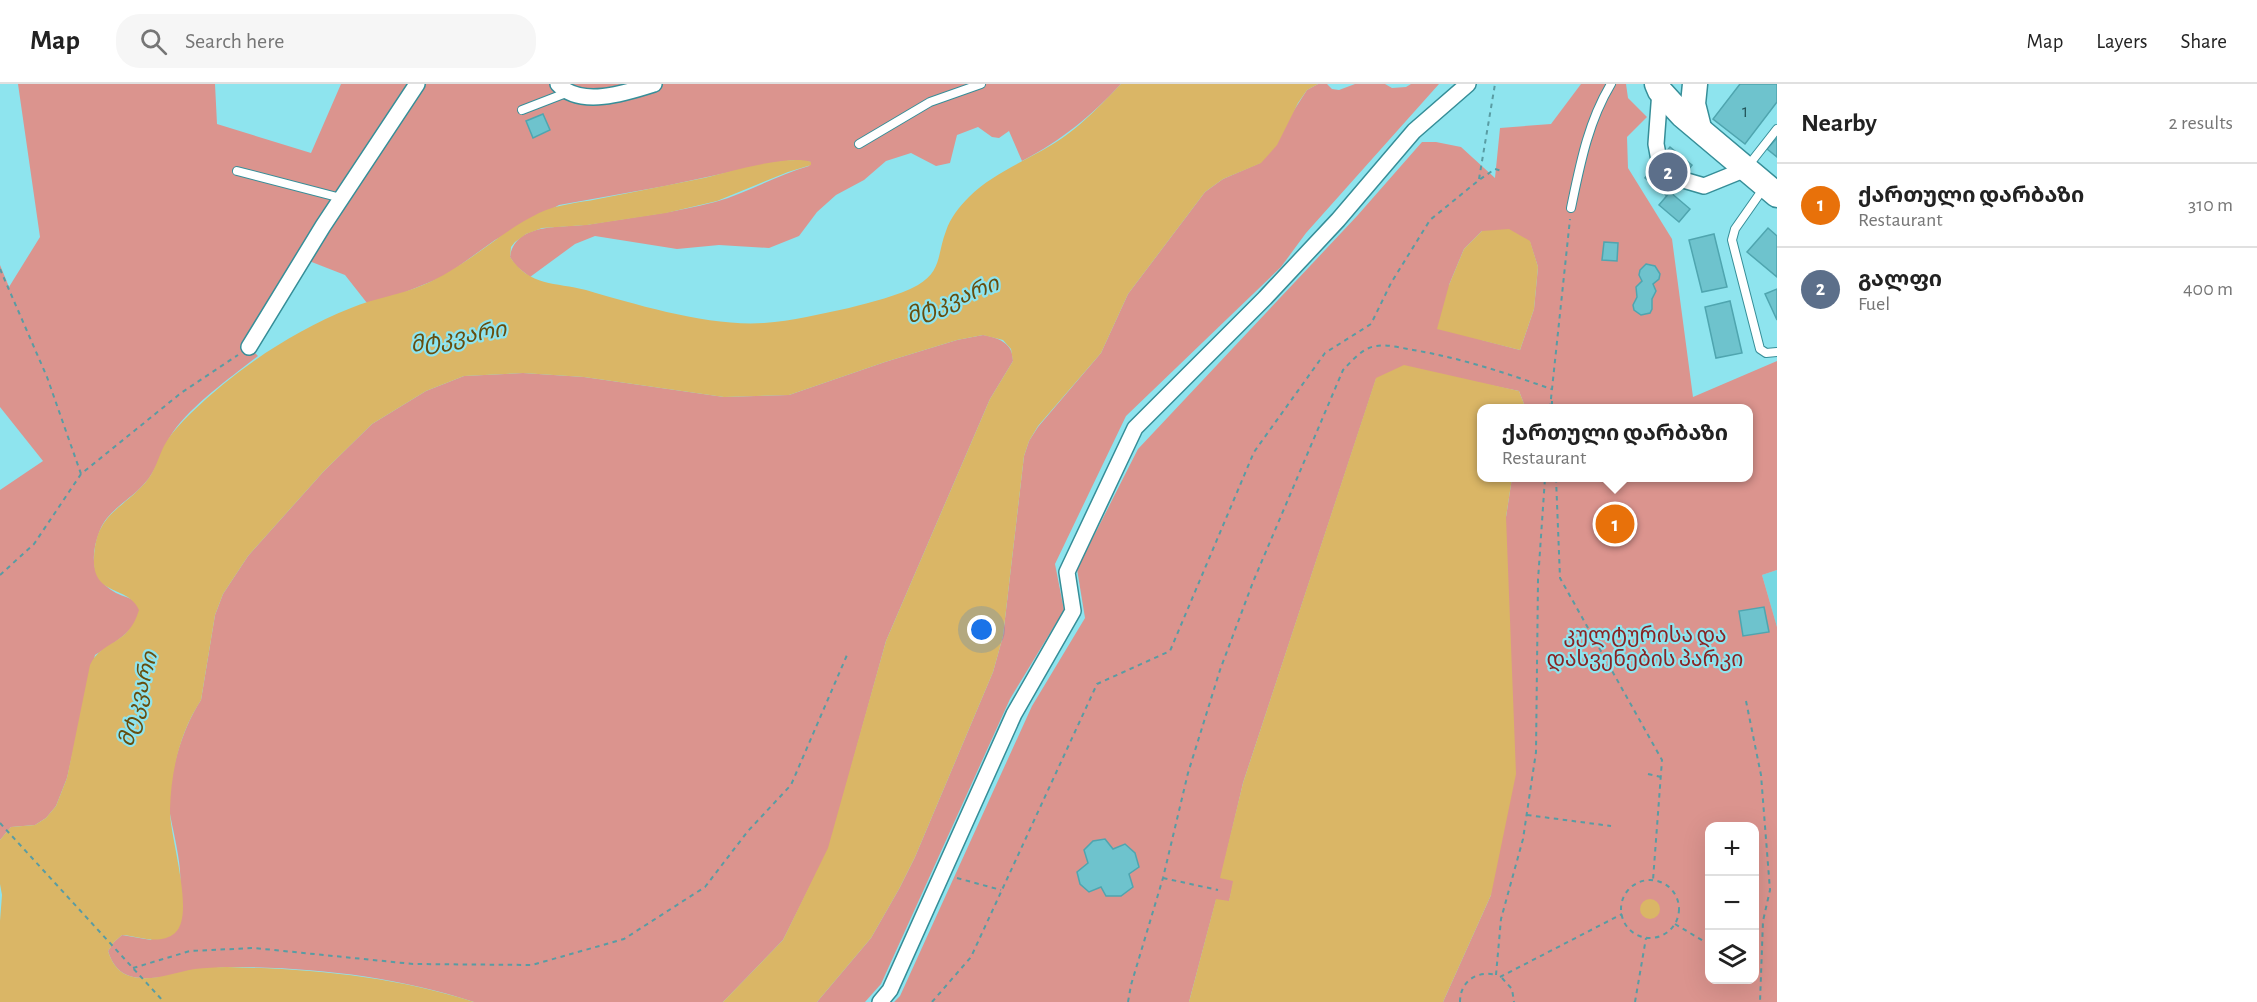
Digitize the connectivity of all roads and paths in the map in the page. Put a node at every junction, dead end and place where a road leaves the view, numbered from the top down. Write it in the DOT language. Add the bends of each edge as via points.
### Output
graph roads {
  1 [pos="417,84"];
  2 [pos="654,84"];
  3 [pos="981,84"];
  4 [pos="1468,84"];
  5 [pos="1495,84"];
  6 [pos="1611,84"];
  7 [pos="1695,84"];
  8 [pos="1658,88"];
  9 [pos="562,89"];
  10 [pos="522,110"];
  11 [pos="1699,128"];
  12 [pos="1777,129"];
  13 [pos="859,144"];
  14 [pos="1659,160"];
  15 [pos="1746,168"];
  16 [pos="237,171"];
  17 [pos="1502,171"];
  18 [pos="1680,179"];
  19 [pos="1479,180"];
  20 [pos="1771,190"];
  21 [pos="341,198"];
  22 [pos="1571,208"];
  23 [pos="0,269"];
  24 [pos="249,347"];
  25 [pos="1777,352"];
  26 [pos="1551,389"];
  27 [pos="1551,404"];
  28 [pos="81,474"];
  29 [pos="1545,482"];
  30 [pos="1556,482"];
  31 [pos="0,575"];
  32 [pos="847,655"];
  33 [pos="1746,701"];
  34 [pos="1648,774"];
  35 [pos="1661,777"];
  36 [pos="1527,815"];
  37 [pos="0,824"];
  38 [pos="1611,826"];
  39 [pos="942,874"];
  40 [pos="1163,878"];
  41 [pos="1653,880"];
  42 [pos="1001,890"];
  43 [pos="1218,890"];
  44 [pos="1622,914"];
  45 [pos="1675,924"];
  46 [pos="1646,938"];
  47 [pos="1705,942"];
  48 [pos="133,968"];
  49 [pos="1496,975"];
  50 [pos="1760,976"];
  51 [pos="1500,977"];
  52 [pos="164,1002"];
  53 [pos="880,1002"];
  54 [pos="932,1002"];
  55 [pos="1128,1002"];
  56 [pos="1460,1002"];
  57 [pos="1514,1002"];
  58 [pos="1635,1002"];
  59 [pos="1760,1002"];
  1 -- 21 [label="street"];
  2 -- 9 [label="street" via="597,97"];
  3 -- 13 [label="lane" via="930,102"];
  4 -- 39 [label="street" via="1414,131 1290,272 1135,428 1067,572 1073,611 1014,714"];
  5 -- 19 [label="path"];
  6 -- 22 [label="lane" via="1585,145"];
  7 -- 11 [label="main road" via="1693,104"];
  8 -- 11 [label="main road"];
  8 -- 14 [label="street"];
  9 -- 10 [label="lane"];
  11 -- 15 [label="main road"];
  12 -- 15 [label="lane"];
  15 -- 18 [label="street" via="1704,186"];
  15 -- 20 [label="main road"];
  16 -- 21 [label="lane"];
  17 -- 19 [label="path" via="1495,169"];
  19 -- 42 [label="path" via="1430,220 1371,324 1325,353 1254,452 1170,651 1097,684"];
  20 -- 25 [label="lane" via="1735,229 1732,240 1760,349"];
  21 -- 24 [label="street"];
  22 -- 26 [label="path"];
  23 -- 28 [label="path" via="47,377"];
  24 -- 28 [label="path" via="181,393"];
  26 -- 27 [label="path"];
  26 -- 40 [label="path" via="1459,360 1385,345 1359,353 1343,370 1220,670 1188,773"];
  28 -- 31 [label="path" via="34,544"];
  29 -- 36 [label="path" via="1538,580 1536,752"];
  30 -- 35 [label="path" via="1560,578 1662,760"];
  32 -- 48 [label="path" via="791,785 748,831 705,887 624,939 532,964 413,964 254,948 190,951"];
  33 -- 50 [label="path" via="1761,775 1770,890 1763,921"];
  34 -- 35 [label="path"];
  35 -- 41 [label="path"];
  36 -- 38 [label="path"];
  36 -- 49 [label="path" via="1501,919"];
  37 -- 48 [label="path"];
  39 -- 42 [label="path"];
  39 -- 53 [label="street" via="890,990"];
  40 -- 43 [label="path"];
  40 -- 55 [label="path"];
  41 -- 44 [label="path" via="1629,889"];
  41 -- 45 [label="path" via="1663,882 1676,896 1679,915"];
  42 -- 54 [label="path" via="971,957"];
  44 -- 46 [label="path" via="1630,930"];
  44 -- 51 [label="path"];
  45 -- 46 [label="path" via="1663,935"];
  45 -- 47 [label="path"];
  46 -- 58 [label="path"];
  48 -- 52 [label="path"];
  49 -- 51 [label="path"];
  49 -- 56 [label="path" via="1473,977 1462,989"];
  50 -- 59 [label="path"];
  51 -- 57 [label="path" via="1512,989"];
}
